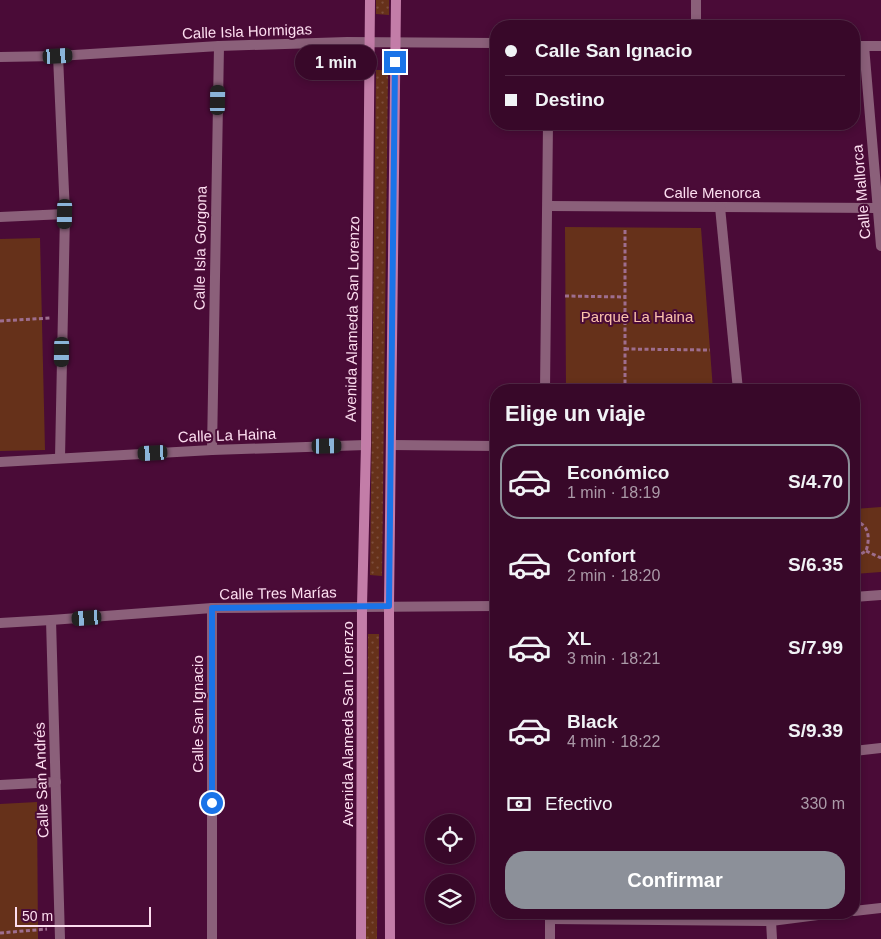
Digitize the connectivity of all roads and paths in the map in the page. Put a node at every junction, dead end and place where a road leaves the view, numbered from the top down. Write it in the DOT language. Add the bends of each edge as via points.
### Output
graph roads {
  1 [pos="370,0"];
  2 [pos="396,0"];
  3 [pos="696,0"];
  4 [pos="696,20"];
  5 [pos="371,42"];
  6 [pos="396,42"];
  7 [pos="490,43"];
  8 [pos="219,46"];
  9 [pos="860,46"];
  10 [pos="881,46"];
  11 [pos="860,55"];
  12 [pos="58,56"];
  13 [pos="0,57"];
  14 [pos="548,130"];
  15 [pos="548,206"];
  16 [pos="720,207"];
  17 [pos="877,208"];
  18 [pos="65,214"];
  19 [pos="0,218"];
  20 [pos="625,228"];
  21 [pos="881,246"];
  22 [pos="565,296"];
  23 [pos="625,296"];
  24 [pos="63,316"];
  25 [pos="0,321"];
  26 [pos="625,350"];
  27 [pos="710,350"];
  28 [pos="545,384"];
  29 [pos="625,384"];
  30 [pos="737,384"];
  31 [pos="366,445"];
  32 [pos="391,445"];
  33 [pos="490,446"];
  34 [pos="212,450"];
  35 [pos="60,458"];
  36 [pos="0,462"];
  37 [pos="860,523"];
  38 [pos="866,551"];
  39 [pos="860,555"];
  40 [pos="881,558"];
  41 [pos="881,595"];
  42 [pos="860,597"];
  43 [pos="362,606"];
  44 [pos="389,606"];
  45 [pos="490,606"];
  46 [pos="212,608"];
  47 [pos="51,620"];
  48 [pos="0,623"];
  49 [pos="881,748"];
  50 [pos="860,750"];
  51 [pos="56,782"];
  52 [pos="0,786"];
  53 [pos="881,908"];
  54 [pos="860,910"];
  55 [pos="550,919"];
  56 [pos="683,919"];
  57 [pos="787,919"];
  58 [pos="771,921"];
  59 [pos="60,928"];
  60 [pos="0,934"];
  61 [pos="60,939"];
  62 [pos="212,939"];
  63 [pos="361,939"];
  64 [pos="390,939"];
  65 [pos="550,939"];
  66 [pos="772,939"];
  1 -- 5 [label="street, Avenida Alameda San Lorenzo"];
  2 -- 6 [label="street"];
  3 -- 4 [label="street"];
  5 -- 6 [label="street, Calle Isla Hormigas"];
  5 -- 8 [label="street, Calle Isla Hormigas"];
  5 -- 31 [label="street, Avenida Alameda San Lorenzo"];
  6 -- 7 [label="street, Calle Isla Hormigas"];
  6 -- 32 [label="street"];
  8 -- 12 [label="street, Calle Isla Hormigas"];
  8 -- 34 [label="street, Calle Isla Gorgona"];
  9 -- 10 [label="street"];
  11 -- 17 [label="street, Calle Mallorca"];
  12 -- 13 [label="street, Calle Isla Hormigas"];
  12 -- 18 [label="street"];
  14 -- 15 [label="street"];
  15 -- 16 [label="street, Calle Menorca"];
  15 -- 28 [label="street"];
  16 -- 17 [label="street, Calle Menorca"];
  16 -- 30 [label="street"];
  17 -- 21 [label="street, Calle Mallorca"];
  18 -- 19 [label="street"];
  18 -- 24 [label="street"];
  20 -- 23 [label="path"];
  22 -- 23 [label="path"];
  23 -- 26 [label="path"];
  24 -- 25 [label="path"];
  24 -- 35 [label="street"];
  26 -- 27 [label="path"];
  26 -- 29 [label="path"];
  31 -- 34 [label="street, Calle La Haina"];
  31 -- 43 [label="street, Avenida Alameda San Lorenzo"];
  32 -- 33 [label="street"];
  32 -- 44 [label="street"];
  34 -- 35 [label="street, Calle La Haina"];
  35 -- 36 [label="street, Calle La Haina"];
  37 -- 38 [label="path" via="868,535"];
  38 -- 39 [label="path"];
  38 -- 40 [label="path"];
  41 -- 42 [label="street"];
  43 -- 44 [label="street, Calle Tres Marías"];
  43 -- 46 [label="street, Calle Tres Marías"];
  43 -- 63 [label="street, Avenida Alameda San Lorenzo"];
  44 -- 45 [label="street, Calle Tres Marías"];
  44 -- 64 [label="street"];
  46 -- 47 [label="street, Calle Tres Marías"];
  46 -- 62 [label="street, Calle San Ignacio"];
  47 -- 48 [label="street, Calle Tres Marías"];
  47 -- 51 [label="street, Calle San Andrés"];
  49 -- 50 [label="street"];
  51 -- 52 [label="street"];
  51 -- 59 [label="street, Calle San Andrés"];
  53 -- 54 [label="street"];
  55 -- 65 [label="street"];
  56 -- 58 [label="street"];
  57 -- 58 [label="street"];
  58 -- 66 [label="street"];
  59 -- 60 [label="path"];
  59 -- 61 [label="street, Calle San Andrés"];
}
